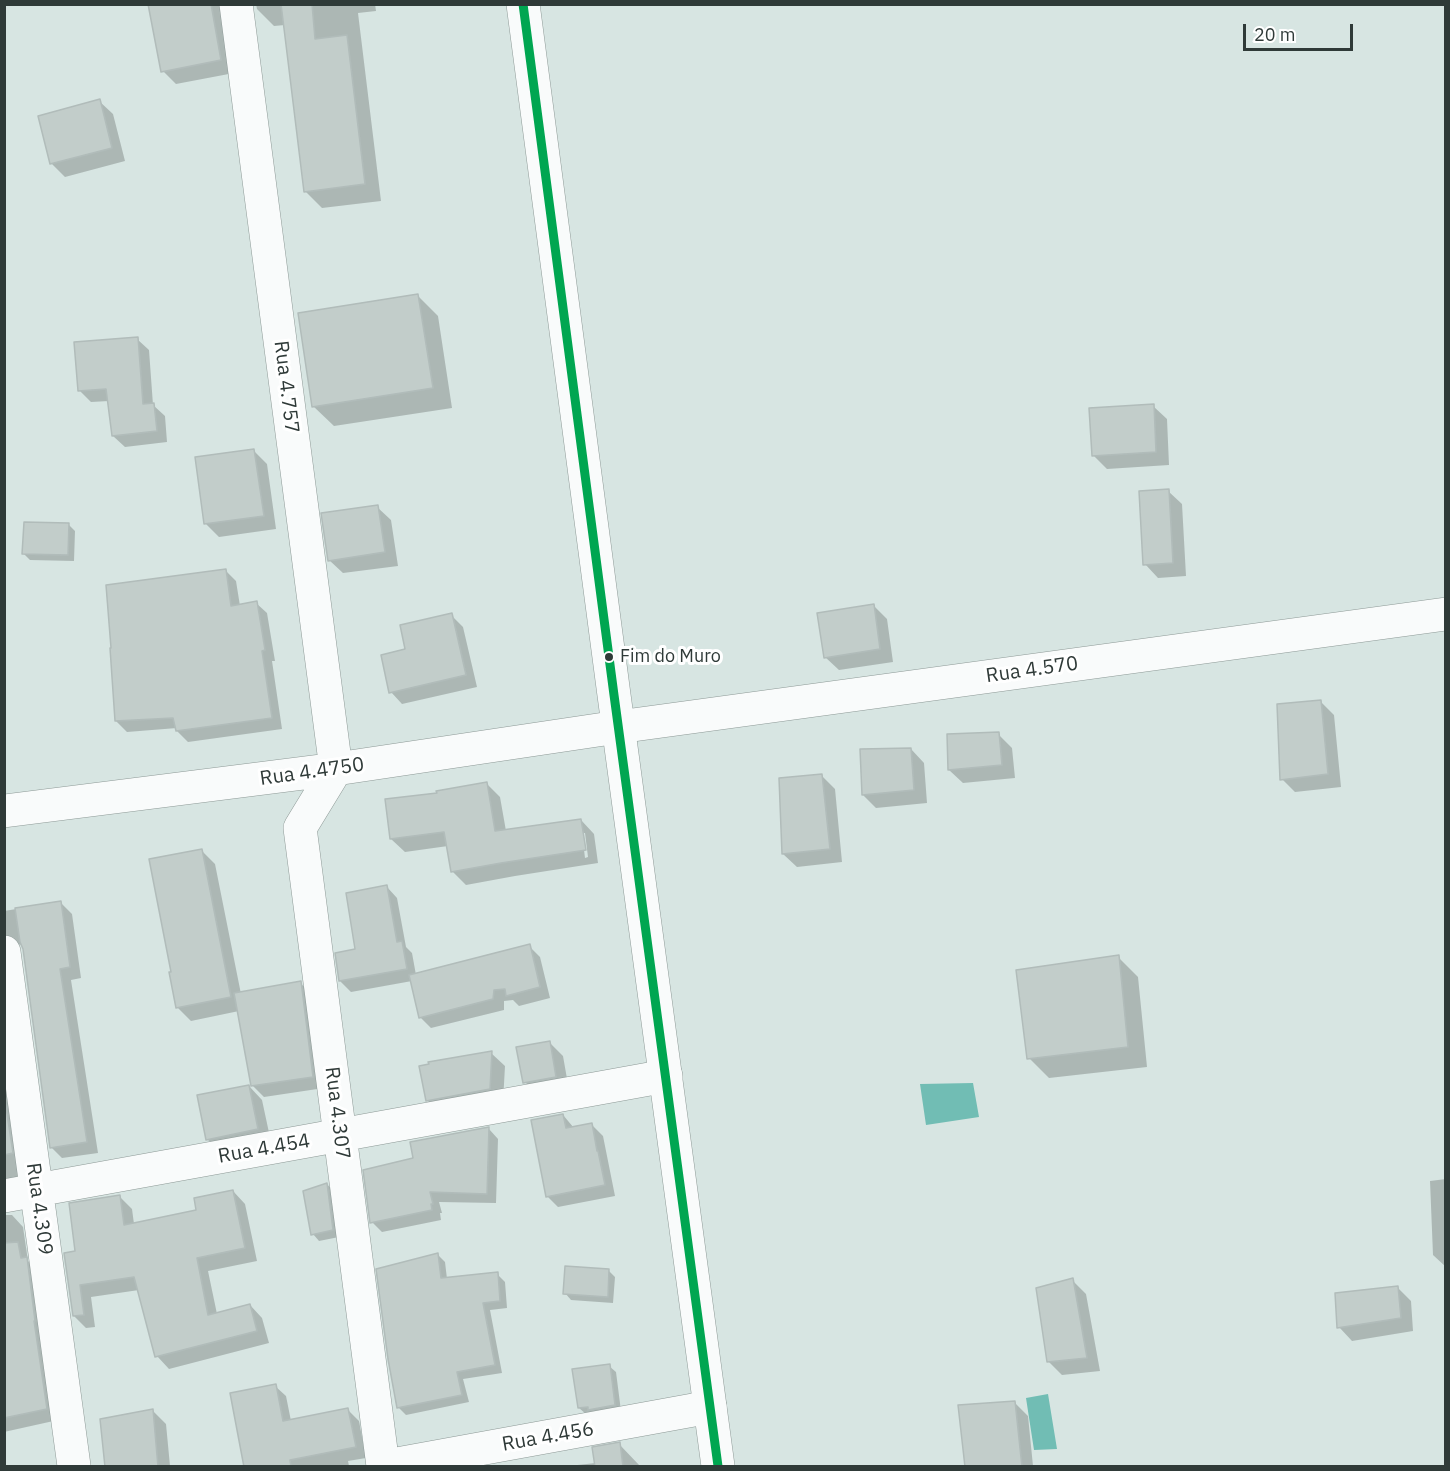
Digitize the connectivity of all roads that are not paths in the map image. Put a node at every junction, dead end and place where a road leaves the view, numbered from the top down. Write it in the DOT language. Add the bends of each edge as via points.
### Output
graph roads {
  1 [pos="236,4"];
  2 [pos="523,4"];
  3 [pos="1446,614"];
  4 [pos="618,727"];
  5 [pos="336,769"];
  6 [pos="4,811"];
  7 [pos="4,952"];
  8 [pos="666,1076"];
  9 [pos="340,1135"];
  10 [pos="37,1190"];
  11 [pos="4,1196"];
  12 [pos="710,1407"];
  13 [pos="74,1467"];
  14 [pos="385,1467"];
  15 [pos="718,1467"];
  1 -- 5 [label="street, Rua 4.757"];
  2 -- 4 [label="street"];
  3 -- 4 [label="street, Rua 4.570"];
  4 -- 5 [label="street, Rua 4.4750"];
  4 -- 8 [label="street"];
  5 -- 6 [label="street, Rua 4.4750"];
  5 -- 9 [label="street, Rua 4.307" via="300,828"];
  7 -- 10 [label="street, Rua 4.309"];
  8 -- 9 [label="street, Rua 4.454"];
  8 -- 12 [label="street"];
  9 -- 10 [label="street, Rua 4.454"];
  9 -- 14 [label="street, Rua 4.307"];
  10 -- 11 [label="street, Rua 4.454"];
  10 -- 13 [label="street, Rua 4.309"];
  12 -- 14 [label="street, Rua 4.456"];
  12 -- 15 [label="street"];
}
